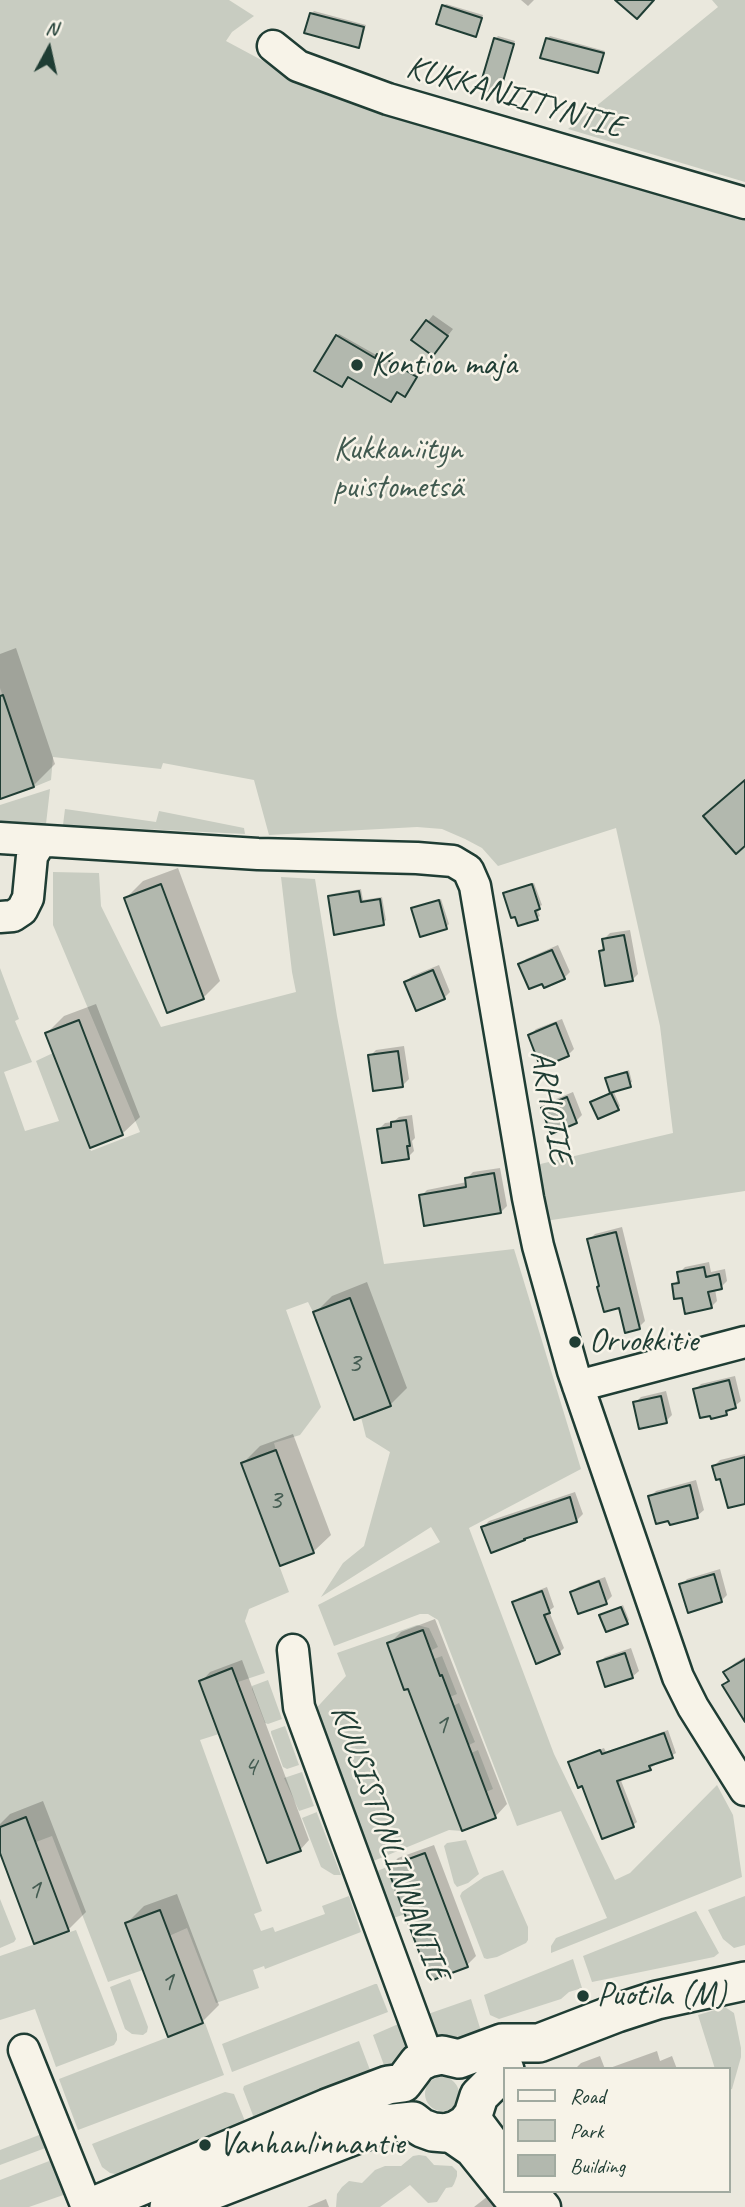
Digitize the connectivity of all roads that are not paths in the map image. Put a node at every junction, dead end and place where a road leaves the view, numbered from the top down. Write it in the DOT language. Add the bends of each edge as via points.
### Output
graph roads {
  1 [pos="273,46"];
  2 [pos="745,203"];
  3 [pos="0,838"];
  4 [pos="41,841"];
  5 [pos="0,917"];
  6 [pos="745,1342"];
  7 [pos="578,1386"];
  8 [pos="293,1650"];
  9 [pos="743,1780"];
  10 [pos="745,1981"];
  11 [pos="539,2043"];
  12 [pos="24,2050"];
  13 [pos="443,2058"];
  14 [pos="510,2067"];
  15 [pos="504,2071"];
  16 [pos="403,2083"];
  17 [pos="453,2116"];
  18 [pos="504,2157"];
  19 [pos="504,2192"];
  20 [pos="505,2193"];
  21 [pos="534,2193"];
  22 [pos="89,2207"];
  23 [pos="169,2207"];
  24 [pos="516,2207"];
  25 [pos="545,2207"];
  1 -- 2 [label="street, KUKKANIITYNTIE" via="298,66 388,99"];
  3 -- 4 [label="street, ARHOTIE"];
  4 -- 5 [label="street" via="32,856 28,898 22,910"];
  4 -- 7 [label="street, ARHOTIE" via="417,858 453,861 468,870 475,886 530,1210"];
  6 -- 7 [label="street"];
  7 -- 9 [label="street, ARHOTIE" via="678,1677"];
  8 -- 13 [label="street, KUUSISTONLINNANTIE" via="299,1707"];
  10 -- 11 [label="main road" via="617,2012"];
  11 -- 13 [label="main road" via="502,2043"];
  11 -- 14 [label="main road"];
  12 -- 22 [label="street"];
  13 -- 16 [label="main road" via="418,2063"];
  13 -- 17 [label="street" via="472,2071"];
  15 -- 17 [label="main road"];
  16 -- 17 [label="street" via="406,2109"];
  16 -- 22 [label="main road" via="327,2108"];
  17 -- 18 [label="street"];
  17 -- 19 [label="street" via="471,2151"];
  17 -- 23 [label="main road" via="384,2124"];
  20 -- 24 [label="street"];
  21 -- 25 [label="street"];
}
